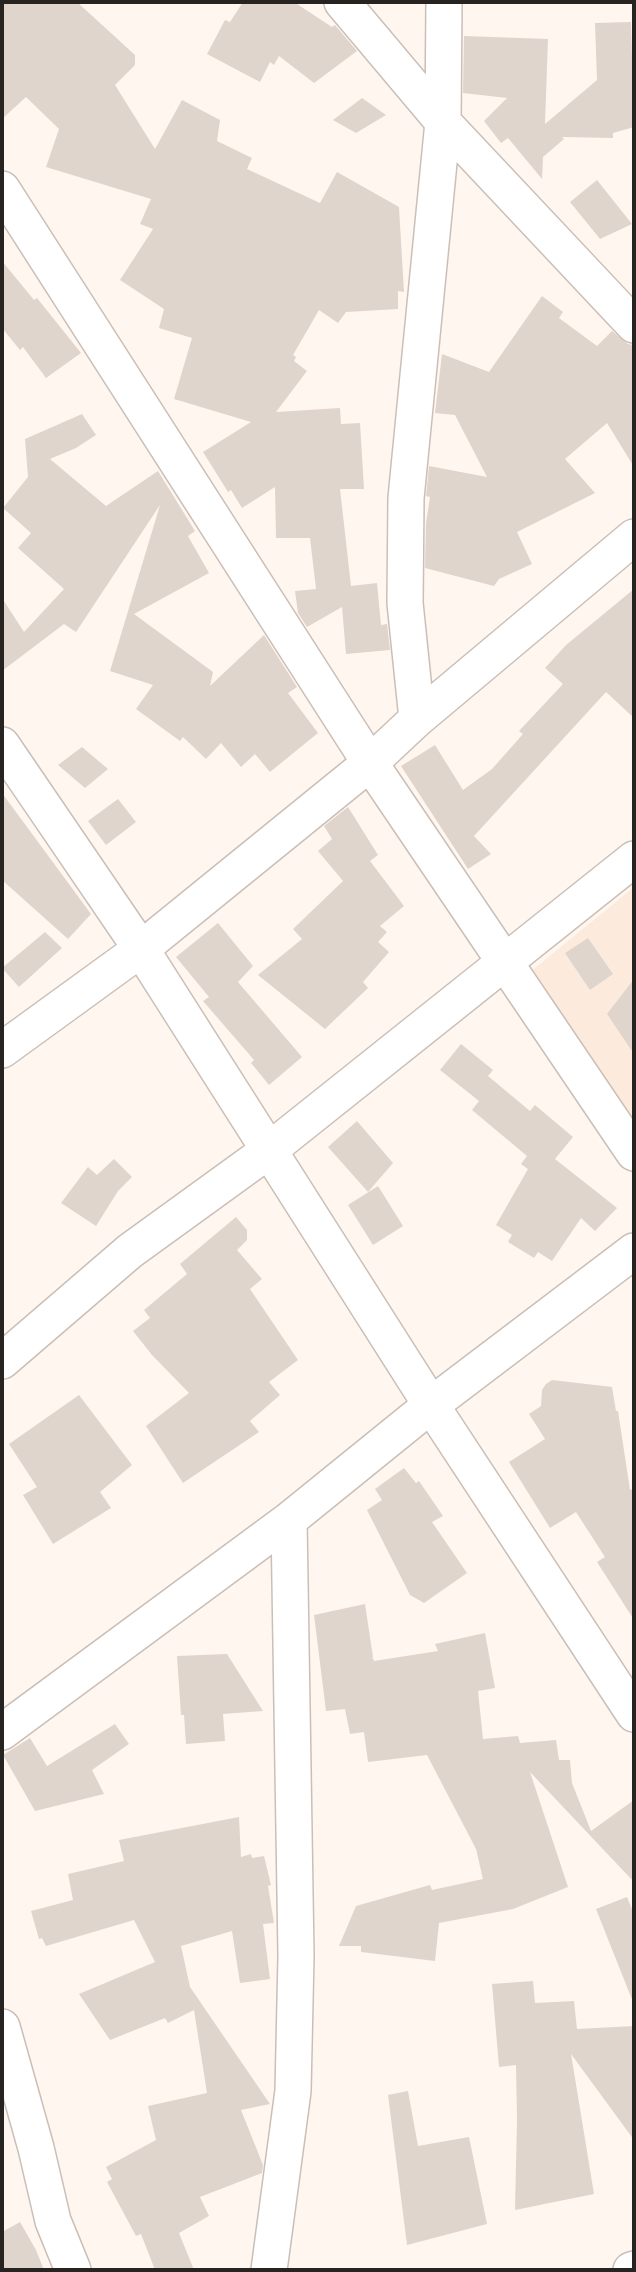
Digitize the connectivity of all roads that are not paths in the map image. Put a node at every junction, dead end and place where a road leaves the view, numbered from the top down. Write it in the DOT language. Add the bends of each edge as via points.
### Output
graph roads {
  1 [pos="342,2"];
  2 [pos="444,2"];
  3 [pos="443,122"];
  4 [pos="2,189"];
  5 [pos="634,325"];
  6 [pos="634,537"];
  7 [pos="417,719"];
  8 [pos="2,745"];
  9 [pos="370,763"];
  10 [pos="634,859"];
  11 [pos="141,949"];
  12 [pos="504,963"];
  13 [pos="2,1050"];
  14 [pos="268,1151"];
  15 [pos="634,1153"];
  16 [pos="634,1251"];
  17 [pos="2,1361"];
  18 [pos="431,1405"];
  19 [pos="289,1520"];
  20 [pos="634,1714"];
  21 [pos="2,1732"];
  22 [pos="2,2027"];
  23 [pos="73,2270"];
  24 [pos="269,2270"];
  1 -- 3 [label="street"];
  2 -- 3 [label="street"];
  3 -- 5 [label="street"];
  3 -- 7 [label="street" via="406,498 405,603"];
  4 -- 9 [label="street"];
  6 -- 7 [label="street"];
  7 -- 9 [label="street"];
  8 -- 11 [label="street"];
  9 -- 11 [label="street"];
  9 -- 12 [label="street"];
  10 -- 12 [label="street"];
  11 -- 13 [label="street"];
  11 -- 14 [label="street"];
  12 -- 14 [label="street"];
  12 -- 15 [label="street"];
  14 -- 17 [label="street" via="130,1251"];
  14 -- 18 [label="street"];
  16 -- 18 [label="street"];
  18 -- 19 [label="street"];
  18 -- 20 [label="street"];
  19 -- 21 [label="street"];
  19 -- 24 [label="street" via="295,2010 292,2091"];
  22 -- 23 [label="street" via="52,2221"];
}
